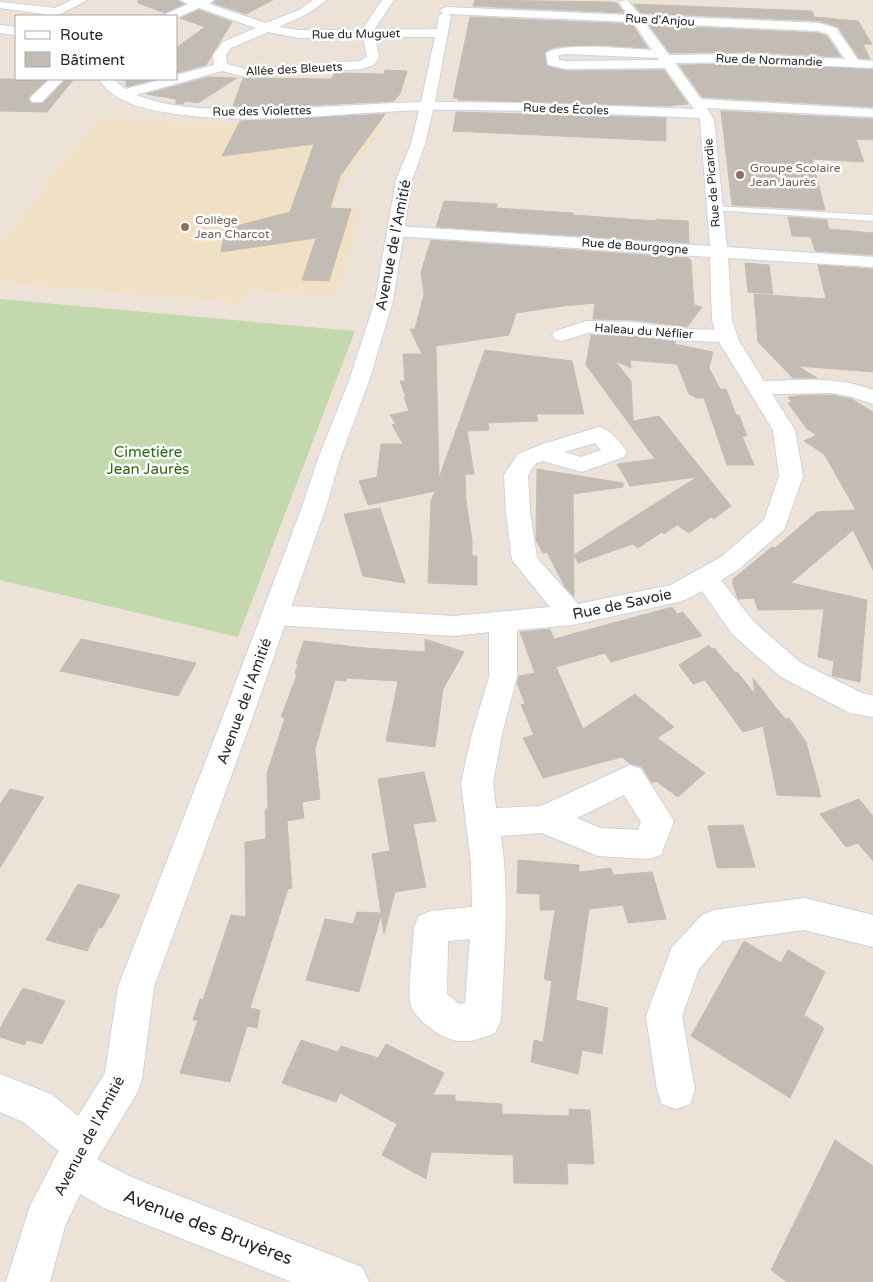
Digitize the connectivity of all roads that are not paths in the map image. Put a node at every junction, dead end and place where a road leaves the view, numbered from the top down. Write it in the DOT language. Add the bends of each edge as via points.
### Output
graph roads {
  1 [pos="36,0"];
  2 [pos="81,0"];
  3 [pos="186,0"];
  4 [pos="321,0"];
  5 [pos="388,0"];
  6 [pos="204,2"];
  7 [pos="446,3"];
  8 [pos="625,4"];
  9 [pos="0,5"];
  10 [pos="21,7"];
  11 [pos="53,14"];
  12 [pos="172,15"];
  13 [pos="637,18"];
  14 [pos="268,28"];
  15 [pos="1,30"];
  16 [pos="15,31"];
  17 [pos="441,33"];
  18 [pos="368,34"];
  19 [pos="664,59"];
  20 [pos="855,64"];
  21 [pos="873,64"];
  22 [pos="222,67"];
  23 [pos="178,79"];
  24 [pos="56,80"];
  25 [pos="107,80"];
  26 [pos="175,80"];
  27 [pos="124,94"];
  28 [pos="37,99"];
  29 [pos="427,106"];
  30 [pos="701,109"];
  31 [pos="873,113"];
  32 [pos="715,208"];
  33 [pos="873,218"];
  34 [pos="396,230"];
  35 [pos="719,252"];
  36 [pos="873,262"];
  37 [pos="562,335"];
  38 [pos="727,336"];
  39 [pos="759,388"];
  40 [pos="873,398"];
  41 [pos="541,453"];
  42 [pos="705,577"];
  43 [pos="275,615"];
  44 [pos="572,616"];
  45 [pos="503,621"];
  46 [pos="873,706"];
  47 [pos="544,819"];
  48 [pos="483,822"];
  49 [pos="489,922"];
  50 [pos="873,930"];
  51 [pos="676,1090"];
  52 [pos="0,1093"];
  53 [pos="77,1156"];
  54 [pos="28,1282"];
  55 [pos="347,1282"];
  1 -- 10 [label="street"];
  2 -- 11 [label="street"];
  3 -- 6 [label="street, Rue du Muguet"];
  4 -- 14 [label="street"];
  5 -- 18 [label="street"];
  6 -- 12 [label="street"];
  6 -- 14 [label="street, Rue du Muguet"];
  7 -- 13 [label="street, Rue d'Anjou"];
  7 -- 17 [label="street, Avenue de l'Amitié"];
  8 -- 13 [label="street"];
  9 -- 10 [label="street"];
  10 -- 11 [label="street"];
  13 -- 19 [label="street"];
  13 -- 20 [label="street, Rue d'Anjou" via="828,28"];
  14 -- 18 [label="street, Rue du Muguet" via="299,34"];
  14 -- 22 [label="street" via="226,45 219,52 218,60"];
  15 -- 16 [label="street"];
  17 -- 18 [label="street, Rue du Muguet"];
  17 -- 29 [label="street, Avenue de l'Amitié"];
  18 -- 22 [label="street, Allée des Bleuets" via="373,57 362,65 255,73"];
  19 -- 19 [label="street" via="565,50 552,54 553,62 566,65"];
  19 -- 20 [label="street, Rue de Normandie" via="750,58"];
  19 -- 30 [label="street"];
  20 -- 21 [label="street, Rue de Normandie"];
  22 -- 23 [label="street"];
  24 -- 28 [label="street"];
  25 -- 27 [label="street, Rue des Violettes" via="116,91"];
  26 -- 27 [label="street"];
  27 -- 29 [label="street, Rue des Violettes" via="147,104 230,115"];
  29 -- 30 [label="street, Rue des Écoles"];
  29 -- 34 [label="street, Avenue de l'Amitié" via="418,144 404,180"];
  30 -- 31 [label="street, Rue des Écoles"];
  30 -- 32 [label="street, Rue de Picardie"];
  32 -- 33 [label="lane"];
  32 -- 35 [label="street, Rue de Picardie"];
  34 -- 35 [label="street, Rue de Bourgogne"];
  34 -- 43 [label="street, Avenue de l'Amitié" via="384,301 359,381"];
  35 -- 36 [label="street, Rue de Bourgogne"];
  35 -- 38 [label="street, Rue de Savoie" via="722,320"];
  37 -- 38 [label="street, Haleau du Néflier" via="597,327"];
  38 -- 39 [label="street, Rue de Savoie"];
  39 -- 40 [label="street" via="831,386"];
  39 -- 42 [label="street, Rue de Savoie" via="784,430 792,476 774,524 730,563"];
  41 -- 44 [label="street" via="526,459 516,476 525,560"];
  42 -- 44 [label="street, Rue de Savoie" via="678,593"];
  42 -- 46 [label="street" via="743,628 791,670 860,705"];
  43 -- 45 [label="street, Rue de Savoie" via="454,626"];
  43 -- 53 [label="street, Avenue de l'Amitié" via="136,987 123,1079"];
  44 -- 45 [label="street, Rue de Savoie"];
  45 -- 48 [label="street" via="503,677 478,783"];
  47 -- 48 [label="street"];
  48 -- 49 [label="street" via="488,862"];
  50 -- 51 [label="street" via="804,914 714,926 684,959 664,1016"];
  52 -- 53 [label="street, Avenue des Bruyères" via="38,1108"];
  53 -- 54 [label="street, Avenue de l'Amitié" via="45,1221"];
  53 -- 55 [label="street, Avenue des Bruyères" via="119,1193"];
}
